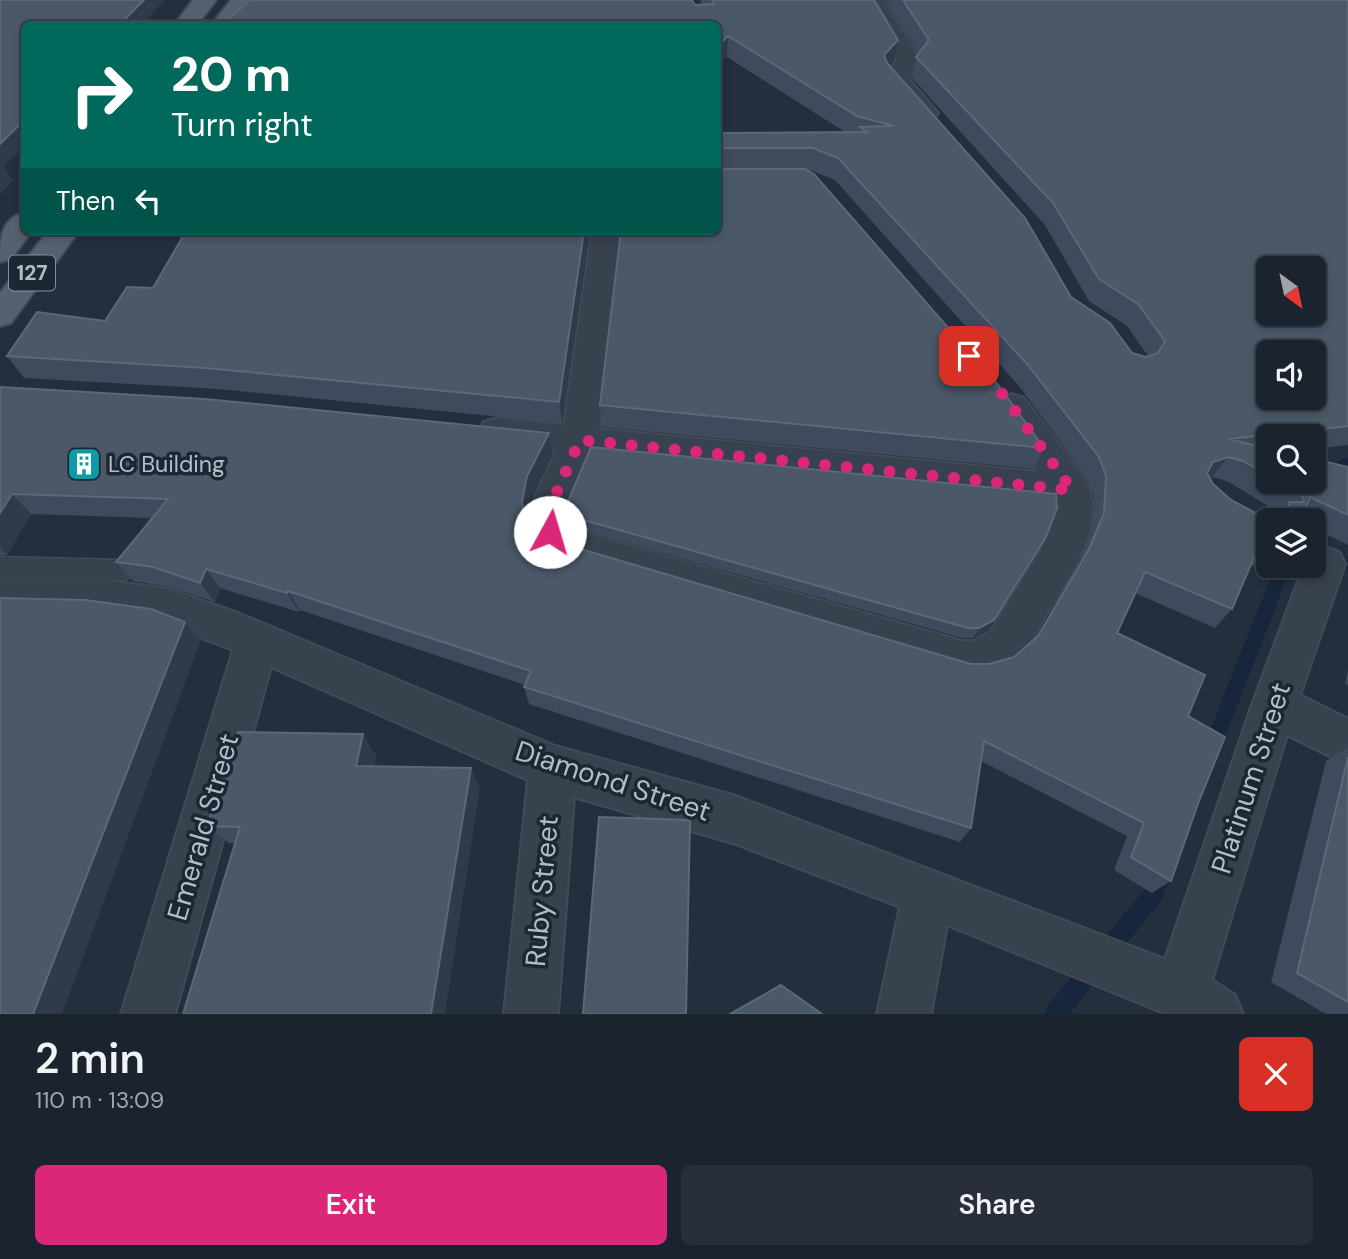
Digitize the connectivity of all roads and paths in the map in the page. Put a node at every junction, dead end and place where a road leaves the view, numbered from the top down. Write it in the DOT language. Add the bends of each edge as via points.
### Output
graph roads {
  1 [pos="205,0"];
  2 [pos="243,0"];
  3 [pos="875,0"];
  4 [pos="188,21"];
  5 [pos="226,21"];
  6 [pos="946,138"];
  7 [pos="21,226"];
  8 [pos="61,235"];
  9 [pos="606,235"];
  10 [pos="0,252"];
  11 [pos="0,315"];
  12 [pos="996,387"];
  13 [pos="459,428"];
  14 [pos="580,440"];
  15 [pos="1072,490"];
  16 [pos="1329,565"];
  17 [pos="0,567"];
  18 [pos="123,570"];
  19 [pos="0,596"];
  20 [pos="257,641"];
  21 [pos="1274,705"];
  22 [pos="1348,743"];
  23 [pos="553,768"];
  24 [pos="928,892"];
  25 [pos="1199,1003"];
  26 [pos="148,1014"];
  27 [pos="531,1014"];
  28 [pos="904,1014"];
  1 -- 4 [label="main road"];
  2 -- 5 [label="main road"];
  3 -- 6 [label="street" via="910,62 894,78"];
  7 -- 10 [label="main road, 127"];
  8 -- 11 [label="main road, 127"];
  9 -- 14 [label="street"];
  12 -- 15 [label="street"];
  13 -- 14 [label="street"];
  14 -- 15 [label="street"];
  14 -- 15 [label="street" via="547,514 550,532 568,545 962,660 979,661 1005,645 1060,555 1072,520"];
  16 -- 21 [label="street, Platinum Street"];
  17 -- 18 [label="lane"];
  19 -- 20 [label="street, Diamond Street" via="104,598 168,607"];
  20 -- 23 [label="street, Diamond Street"];
  20 -- 26 [label="street, Emerald Street"];
  21 -- 22 [label="street"];
  21 -- 25 [label="street, Platinum Street"];
  23 -- 24 [label="street, Diamond Street" via="736,820"];
  23 -- 27 [label="street, Ruby Street"];
  24 -- 25 [label="street, Diamond Street"];
  24 -- 28 [label="street"];
}
